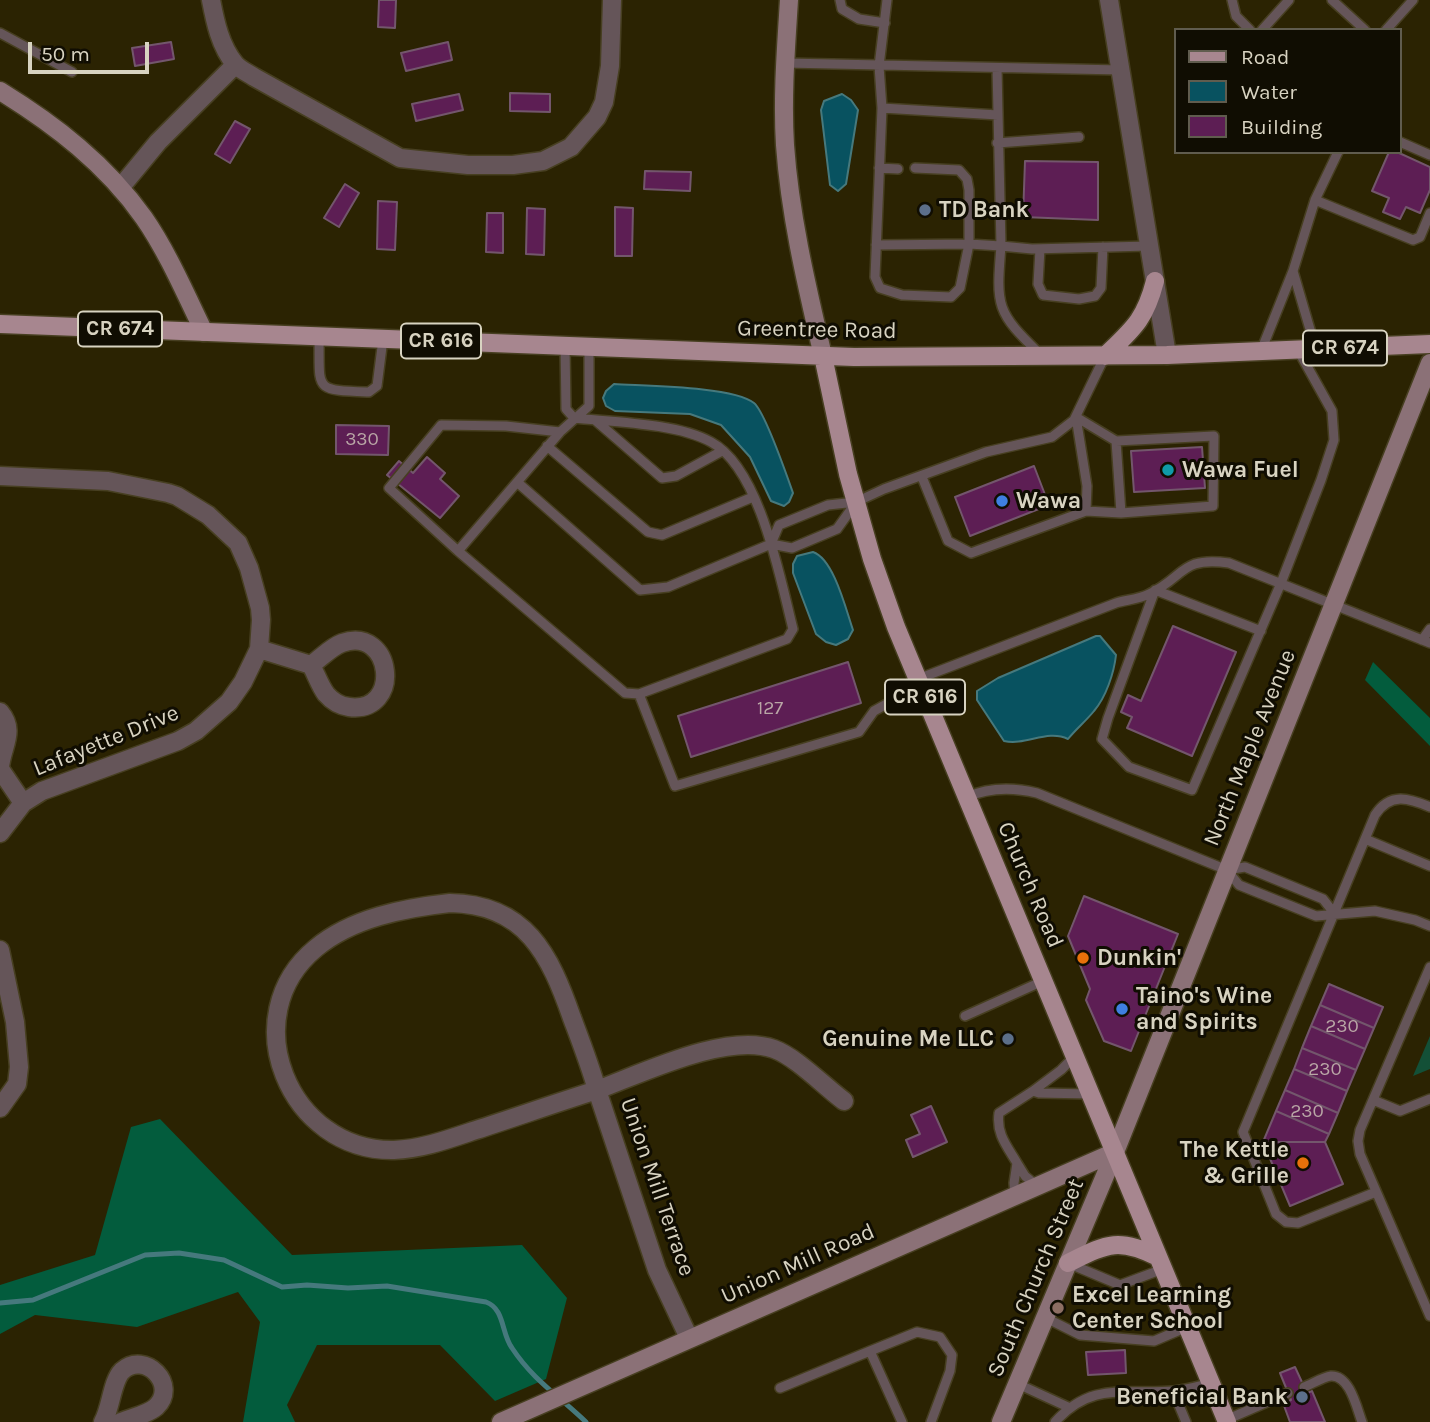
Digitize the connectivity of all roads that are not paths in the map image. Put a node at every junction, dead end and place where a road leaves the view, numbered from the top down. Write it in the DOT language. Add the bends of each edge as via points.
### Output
graph roads {
  1 [pos="211,0"];
  2 [pos="612,0"];
  3 [pos="789,0"];
  4 [pos="840,0"];
  5 [pos="887,0"];
  6 [pos="1109,0"];
  7 [pos="1232,0"];
  8 [pos="1289,0"];
  9 [pos="1332,0"];
  10 [pos="1413,0"];
  11 [pos="885,23"];
  12 [pos="1248,28"];
  13 [pos="1264,28"];
  14 [pos="1363,28"];
  15 [pos="1388,28"];
  16 [pos="0,33"];
  17 [pos="785,63"];
  18 [pos="235,65"];
  19 [pos="879,66"];
  20 [pos="997,68"];
  21 [pos="1121,70"];
  22 [pos="72,72"];
  23 [pos="0,91"];
  24 [pos="882,108"];
  25 [pos="998,115"];
  26 [pos="1079,137"];
  27 [pos="997,143"];
  28 [pos="1402,143"];
  29 [pos="1337,154"];
  30 [pos="1430,155"];
  31 [pos="879,168"];
  32 [pos="915,168"];
  33 [pos="898,169"];
  34 [pos="120,188"];
  35 [pos="1315,200"];
  36 [pos="1430,212"];
  37 [pos="969,244"];
  38 [pos="876,245"];
  39 [pos="1001,246"];
  40 [pos="1149,246"];
  41 [pos="1103,247"];
  42 [pos="1040,249"];
  43 [pos="1293,271"];
  44 [pos="1155,281"];
  45 [pos="0,324"];
  46 [pos="204,331"];
  47 [pos="319,336"];
  48 [pos="383,339"];
  49 [pos="1430,344"];
  50 [pos="565,346"];
  51 [pos="589,346"];
  52 [pos="1307,350"];
  53 [pos="1261,351"];
  54 [pos="1167,355"];
  55 [pos="822,356"];
  56 [pos="1043,356"];
  57 [pos="1105,356"];
  58 [pos="1430,363"];
  59 [pos="1076,417"];
  60 [pos="574,418"];
  61 [pos="595,420"];
  62 [pos="560,432"];
  63 [pos="1116,442"];
  64 [pos="547,446"];
  65 [pos="722,451"];
  66 [pos="0,476"];
  67 [pos="922,477"];
  68 [pos="517,482"];
  69 [pos="753,497"];
  70 [pos="856,502"];
  71 [pos="1086,511"];
  72 [pos="1121,513"];
  73 [pos="771,544"];
  74 [pos="458,551"];
  75 [pos="1281,583"];
  76 [pos="1155,590"];
  77 [pos="1334,604"];
  78 [pos="1430,629"];
  79 [pos="1261,631"];
  80 [pos="1426,641"];
  81 [pos="259,649"];
  82 [pos="311,665"];
  83 [pos="918,679"];
  84 [pos="639,694"];
  85 [pos="0,712"];
  86 [pos="0,768"];
  87 [pos="967,797"];
  88 [pos="23,803"];
  89 [pos="1430,807"];
  90 [pos="0,833"];
  91 [pos="1365,839"];
  92 [pos="1430,866"];
  93 [pos="1227,870"];
  94 [pos="1334,913"];
  95 [pos="1430,926"];
  96 [pos="0,950"];
  97 [pos="1430,967"];
  98 [pos="1043,981"];
  99 [pos="965,1016"];
  100 [pos="1075,1056"];
  101 [pos="597,1090"];
  102 [pos="1033,1091"];
  103 [pos="1090,1094"];
  104 [pos="1430,1099"];
  105 [pos="1373,1100"];
  106 [pos="844,1101"];
  107 [pos="0,1108"];
  108 [pos="1115,1152"];
  109 [pos="1017,1163"];
  110 [pos="1037,1186"];
  111 [pos="1377,1192"];
  112 [pos="1015,1196"];
  113 [pos="1069,1263"];
  114 [pos="1161,1263"];
  115 [pos="1430,1316"];
  116 [pos="1046,1318"];
  117 [pos="1187,1327"];
  118 [pos="689,1338"];
  119 [pos="870,1350"];
  120 [pos="1211,1383"];
  121 [pos="1018,1384"];
  122 [pos="1304,1387"];
  123 [pos="780,1388"];
  124 [pos="1173,1391"];
  125 [pos="1288,1393"];
  126 [pos="1068,1407"];
  127 [pos="1226,1421"];
  128 [pos="103,1422"];
  129 [pos="121,1422"];
  130 [pos="501,1422"];
  131 [pos="902,1422"];
  132 [pos="931,1422"];
  133 [pos="1001,1422"];
  134 [pos="1055,1422"];
  135 [pos="1186,1422"];
  136 [pos="1362,1422"];
  1 -- 18 [label="street" via="215,23"];
  2 -- 18 [label="street" via="604,102 571,147 543,161 468,165 400,158"];
  3 -- 17 [label="main road"];
  4 -- 11 [label="lane" via="842,9 859,19"];
  5 -- 11 [label="lane"];
  6 -- 21 [label="street"];
  7 -- 12 [label="lane" via="1236,16"];
  8 -- 13 [label="lane"];
  9 -- 14 [label="lane"];
  10 -- 15 [label="lane"];
  11 -- 19 [label="lane"];
  16 -- 22 [label="lane"];
  17 -- 19 [label="lane"];
  17 -- 55 [label="main road" via="785,145 803,270"];
  18 -- 34 [label="street" via="158,142"];
  19 -- 20 [label="lane"];
  19 -- 24 [label="lane"];
  20 -- 21 [label="lane"];
  20 -- 25 [label="lane"];
  21 -- 40 [label="street"];
  23 -- 34 [label="main road" via="67,136"];
  24 -- 25 [label="lane"];
  24 -- 31 [label="lane"];
  25 -- 27 [label="lane"];
  26 -- 27 [label="lane"];
  27 -- 39 [label="lane"];
  28 -- 30 [label="lane"];
  29 -- 35 [label="lane"];
  31 -- 33 [label="lane"];
  31 -- 38 [label="lane"];
  32 -- 37 [label="lane" via="959,170 967,179"];
  34 -- 46 [label="main road" via="145,219"];
  35 -- 36 [label="lane" via="1413,240 1420,237"];
  35 -- 43 [label="lane"];
  37 -- 38 [label="lane"];
  37 -- 38 [label="lane" via="960,288 951,297 902,295 880,288 874,277"];
  37 -- 39 [label="lane"];
  39 -- 42 [label="lane"];
  39 -- 56 [label="lane" via="999,302 1013,328"];
  40 -- 41 [label="lane"];
  40 -- 44 [label="street"];
  41 -- 42 [label="lane"];
  41 -- 42 [label="lane" via="1101,288 1095,296 1079,299 1044,295 1038,284"];
  43 -- 52 [label="lane"];
  43 -- 53 [label="lane"];
  44 -- 54 [label="street"];
  44 -- 57 [label="main road" via="1149,307"];
  45 -- 46 [label="main road, CR 674"];
  46 -- 47 [label="main road, Greentree Road / CR 616"];
  47 -- 48 [label="main road, Greentree Road / CR 616"];
  47 -- 48 [label="lane" via="320,380 326,388 344,391 369,392 377,386"];
  48 -- 50 [label="main road, Greentree Road / CR 616"];
  49 -- 52 [label="main road, Greentree Road / CR 674"];
  50 -- 51 [label="main road, Greentree Road / CR 616"];
  50 -- 60 [label="lane" via="566,409"];
  51 -- 55 [label="main road, Greentree Road / CR 616"];
  51 -- 60 [label="lane" via="589,406"];
  52 -- 53 [label="main road, Greentree Road / CR 674"];
  52 -- 75 [label="lane" via="1332,411 1334,440"];
  53 -- 54 [label="main road, Greentree Road / CR 674"];
  54 -- 57 [label="main road, Greentree Road / CR 674"];
  55 -- 56 [label="main road, Greentree Road / CR 674"];
  55 -- 70 [label="main road, Church Road / CR 616"];
  56 -- 57 [label="main road, Greentree Road / CR 674"];
  57 -- 59 [label="lane"];
  58 -- 77 [label="main road, North Maple Avenue"];
  59 -- 63 [label="lane"];
  59 -- 67 [label="lane" via="1052,437 986,452"];
  59 -- 71 [label="lane" via="1087,486"];
  60 -- 61 [label="lane"];
  60 -- 62 [label="lane"];
  61 -- 65 [label="lane" via="673,429 712,442"];
  61 -- 65 [label="lane" via="662,478 676,476"];
  62 -- 64 [label="lane"];
  62 -- 74 [label="lane" via="441,425 389,488"];
  63 -- 72 [label="lane"];
  63 -- 72 [label="lane" via="1214,436 1213,506"];
  64 -- 68 [label="lane"];
  64 -- 69 [label="lane" via="648,532 662,535"];
  65 -- 69 [label="lane" via="735,461"];
  66 -- 81 [label="street, Lafayette Drive" via="116,482 177,496 208,514 238,543 249,568 261,620"];
  67 -- 70 [label="lane"];
  67 -- 71 [label="lane" via="948,541 971,553"];
  68 -- 73 [label="lane" via="640,590 668,587"];
  68 -- 74 [label="lane"];
  69 -- 73 [label="lane"];
  70 -- 73 [label="lane" via="828,505 779,524"];
  70 -- 73 [label="lane" via="837,529 792,548"];
  70 -- 83 [label="main road, Church Road / CR 616" via="876,570"];
  71 -- 72 [label="lane"];
  73 -- 84 [label="lane" via="793,629 788,639"];
  74 -- 84 [label="lane" via="625,692"];
  75 -- 76 [label="lane" via="1229,563 1203,561"];
  75 -- 77 [label="lane"];
  75 -- 79 [label="lane"];
  76 -- 79 [label="lane"];
  76 -- 79 [label="lane" via="1102,739 1129,767 1192,790"];
  76 -- 83 [label="lane"];
  77 -- 80 [label="lane"];
  77 -- 93 [label="main road, North Maple Avenue"];
  78 -- 80 [label="lane"];
  81 -- 82 [label="street"];
  81 -- 88 [label="street, Lafayette Drive" via="238,690 196,731 42,791"];
  83 -- 84 [label="lane" via="874,711 859,732 675,786"];
  83 -- 87 [label="main road, Church Road / CR 616"];
  85 -- 86 [label="street" via="9,734"];
  86 -- 88 [label="street"];
  87 -- 93 [label="lane" via="1013,788 1037,793"];
  87 -- 98 [label="main road, Church Road / CR 616"];
  88 -- 90 [label="street, Lafayette Drive"];
  89 -- 91 [label="lane" via="1404,798 1387,802 1375,815"];
  91 -- 92 [label="lane"];
  91 -- 94 [label="lane"];
  93 -- 94 [label="lane" via="1245,867 1323,899"];
  93 -- 94 [label="lane" via="1239,885 1316,916"];
  93 -- 108 [label="main road, North Maple Avenue"];
  94 -- 95 [label="lane" via="1375,911"];
  94 -- 111 [label="lane" via="1243,1132 1276,1214 1286,1222 1298,1223"];
  96 -- 107 [label="street" via="15,1021 19,1077"];
  97 -- 105 [label="lane"];
  98 -- 99 [label="lane"];
  98 -- 100 [label="main road, Church Road / CR 616"];
  100 -- 102 [label="lane"];
  100 -- 103 [label="main road, Church Road / CR 616"];
  101 -- 101 [label="street, Union Mill Terrace" via="433,1144 393,1150 356,1145 322,1127 295,1098 279,1061 276,1022 280,1002 299,965 330,937 349,927 430,905 487,907 520,925 544,953 561,985"];
  101 -- 106 [label="street" via="699,1053 758,1044 792,1059"];
  101 -- 118 [label="street, Union Mill Terrace" via="657,1270"];
  102 -- 103 [label="lane"];
  102 -- 109 [label="lane" via="999,1113 999,1134"];
  103 -- 108 [label="main road, Church Road / CR 616"];
  104 -- 105 [label="lane" via="1400,1111"];
  105 -- 111 [label="lane" via="1358,1141"];
  108 -- 110 [label="main road, Union Mill Road"];
  108 -- 113 [label="main road, South Church Street"];
  108 -- 114 [label="main road, Church Road / CR 616"];
  109 -- 110 [label="lane"];
  109 -- 112 [label="lane"];
  110 -- 112 [label="main road, Union Mill Road"];
  111 -- 115 [label="lane"];
  112 -- 118 [label="main road, Union Mill Road"];
  113 -- 114 [label="main road" via="1106,1246 1124,1244 1139,1247"];
  113 -- 114 [label="lane" via="1120,1285"];
  113 -- 116 [label="main road, South Church Street"];
  114 -- 117 [label="main road, Church Road / CR 616"];
  116 -- 117 [label="lane" via="1080,1335 1154,1341"];
  116 -- 121 [label="main road, South Church Street"];
  117 -- 120 [label="main road, Church Road / CR 616"];
  118 -- 130 [label="main road, Union Mill Road"];
  119 -- 123 [label="lane"];
  119 -- 131 [label="lane"];
  119 -- 132 [label="lane" via="917,1332 940,1337 952,1355"];
  120 -- 124 [label="lane"];
  120 -- 127 [label="main road, Church Road / CR 616"];
  121 -- 126 [label="lane"];
  121 -- 133 [label="main road, South Church Street"];
  122 -- 136 [label="lane" via="1331,1376 1337,1378 1348,1386"];
  124 -- 126 [label="lane" via="1106,1393"];
  124 -- 135 [label="lane"];
  125 -- 127 [label="lane"];
  126 -- 134 [label="lane"];
  128 -- 129 [label="street" via="122,1371 132,1365 152,1368 162,1381 160,1402"];
}
